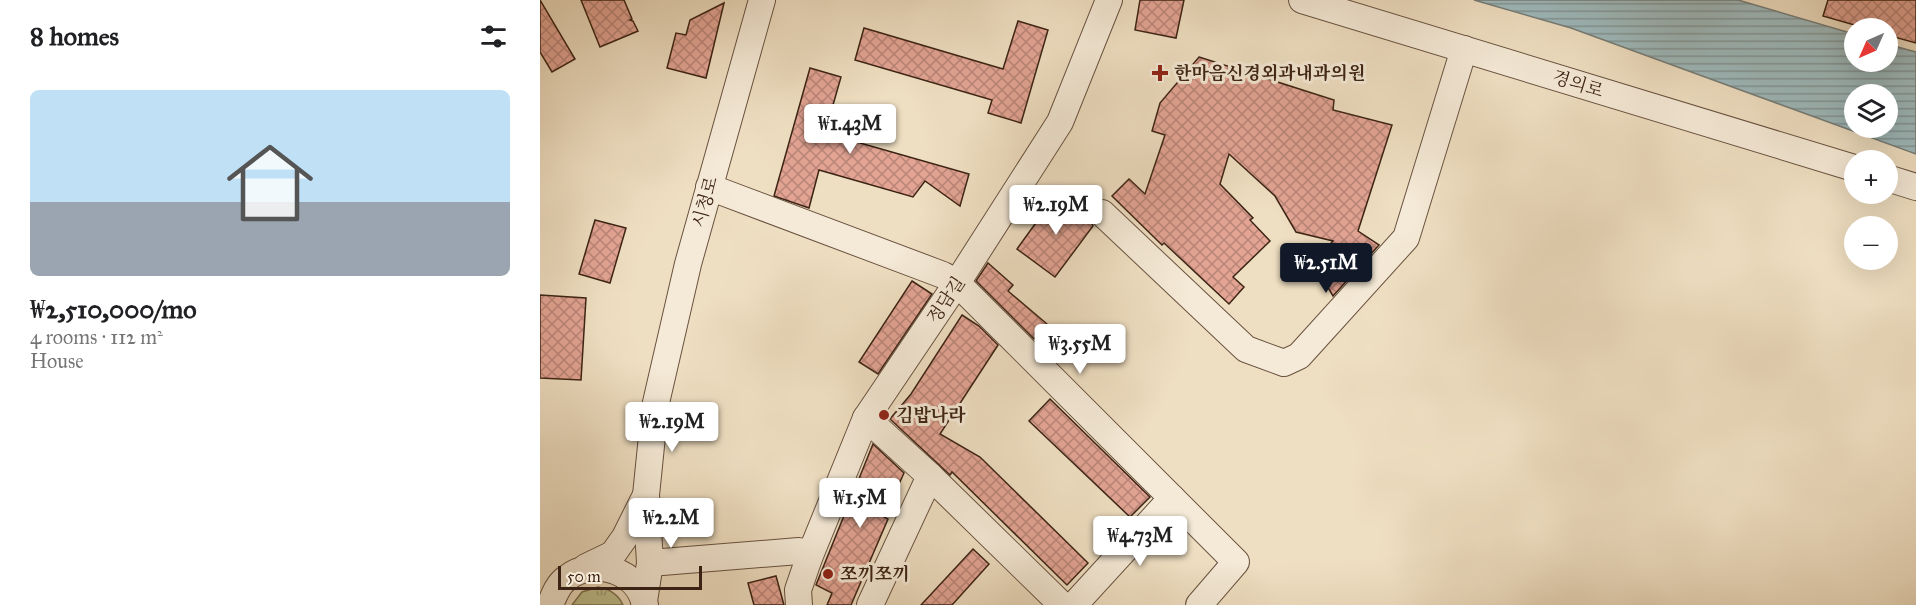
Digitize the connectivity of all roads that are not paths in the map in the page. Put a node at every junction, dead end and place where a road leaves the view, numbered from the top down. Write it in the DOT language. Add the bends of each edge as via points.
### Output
graph roads {
  1 [pos="762,0"];
  2 [pos="1109,0"];
  3 [pos="1302,0"];
  4 [pos="1464,49"];
  5 [pos="1844,165"];
  6 [pos="1898,181"];
  7 [pos="709,187"];
  8 [pos="1916,187"];
  9 [pos="1102,213"];
  10 [pos="957,283"];
  11 [pos="866,418"];
  12 [pos="930,476"];
  13 [pos="646,495"];
  14 [pos="1172,498"];
  15 [pos="809,558"];
  16 [pos="650,563"];
  17 [pos="580,570"];
  18 [pos="540,594"];
  19 [pos="644,603"];
  20 [pos="549,605"];
  21 [pos="799,605"];
  22 [pos="870,605"];
  23 [pos="1062,605"];
  24 [pos="1074,605"];
  25 [pos="1199,605"];
  1 -- 7 [label="street, 시청로"];
  2 -- 10 [label="street, 정담길" via="1060,122"];
  3 -- 4 [label="street, 경의로"];
  4 -- 5 [label="street, 경의로"];
  4 -- 9 [label="street" via="1406,238 1299,356 1284,363 1246,349"];
  6 -- 8 [label="street"];
  7 -- 10 [label="street"];
  7 -- 13 [label="street, 시청로" via="655,406"];
  10 -- 11 [label="street, 정담길"];
  10 -- 14 [label="street"];
  11 -- 12 [label="street"];
  11 -- 15 [label="street, 정담길"];
  12 -- 22 [label="street"];
  12 -- 23 [label="street"];
  13 -- 16 [label="street"];
  13 -- 17 [label="street" via="613,554"];
  14 -- 24 [label="street"];
  14 -- 25 [label="street" via="1236,562"];
  15 -- 16 [label="street" via="799,551"];
  15 -- 21 [label="street, 정담길" via="798,591"];
  16 -- 19 [label="street"];
  17 -- 19 [label="street" via="611,569 637,587"];
  17 -- 20 [label="street" via="566,578"];
  18 -- 20 [label="street"];
}
